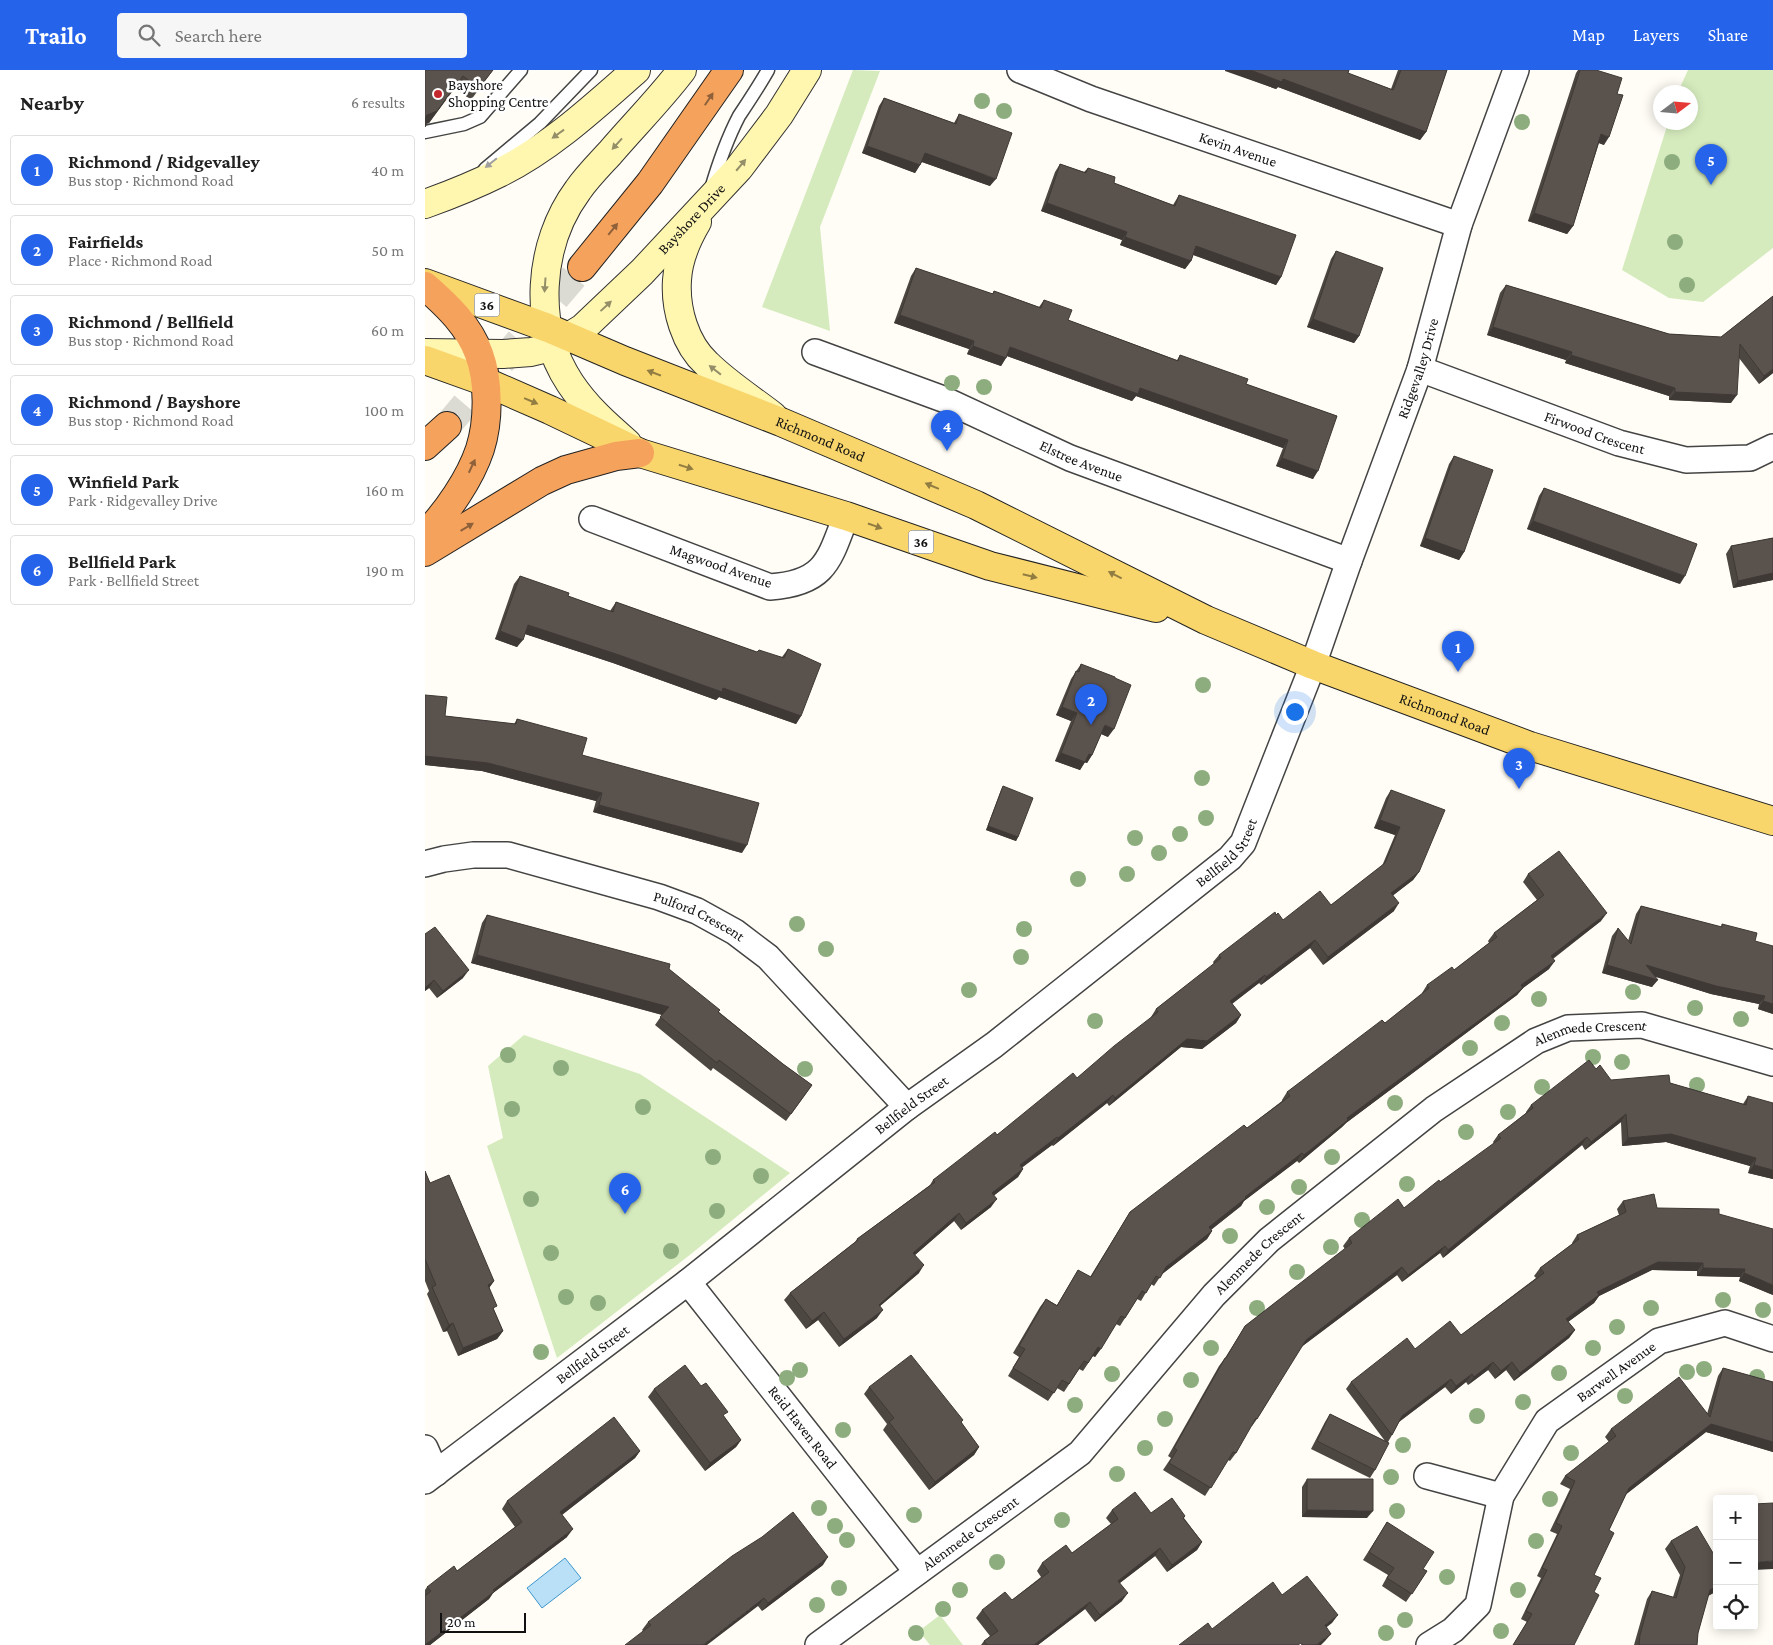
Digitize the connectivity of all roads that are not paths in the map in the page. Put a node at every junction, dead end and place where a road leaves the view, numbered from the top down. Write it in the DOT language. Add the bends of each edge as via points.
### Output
graph roads {
  1 [pos="521,70"];
  2 [pos="591,70"];
  3 [pos="637,70"];
  4 [pos="682,70"];
  5 [pos="729,70"];
  6 [pos="768,70"];
  7 [pos="807,70"];
  8 [pos="1020,70"];
  9 [pos="1516,70"];
  10 [pos="425,132"];
  11 [pos="454,194"];
  12 [pos="708,201"];
  13 [pos="425,204"];
  14 [pos="1459,225"];
  15 [pos="582,268"];
  16 [pos="425,284"];
  17 [pos="556,337"];
  18 [pos="815,352"];
  19 [pos="425,353"];
  20 [pos="479,353"];
  21 [pos="425,360"];
  22 [pos="1420,369"];
  23 [pos="486,382"];
  24 [pos="781,422"];
  25 [pos="447,426"];
  26 [pos="425,446"];
  27 [pos="1773,447"];
  28 [pos="640,453"];
  29 [pos="846,516"];
  30 [pos="591,519"];
  31 [pos="425,535"];
  32 [pos="425,552"];
  33 [pos="1349,561"];
  34 [pos="1206,620"];
  35 [pos="1313,665"];
  36 [pos="1773,821"];
  37 [pos="425,864"];
  38 [pos="1773,1063"];
  39 [pos="907,1107"];
  40 [pos="688,1282"];
  41 [pos="1773,1339"];
  42 [pos="425,1448"];
  43 [pos="1427,1476"];
  44 [pos="430,1477"];
  45 [pos="1501,1496"];
  46 [pos="917,1572"];
  47 [pos="818,1645"];
  48 [pos="1429,1645"];
  1 -- 10 [label="lane" via="480,117 464,124"];
  2 -- 11 [label="lane, one-way" via="540,123"];
  3 -- 11 [label="main road, one-way" via="533,153 500,173"];
  4 -- 17 [label="main road, one-way" via="578,189 559,220 546,275 545,296"];
  15 -- 5 [label="highway, one-way" via="650,183"];
  6 -- 12 [label="lane" via="739,117 716,171"];
  12 -- 7 [label="main road, Bayshore Drive, one-way" via="759,143"];
  8 -- 14 [label="street, Kevin Avenue" via="1091,99"];
  9 -- 14 [label="street, Ridgevalley Drive"];
  11 -- 13 [label="main road"];
  17 -- 12 [label="main road, Bayshore Drive, one-way" via="583,328 642,272"];
  24 -- 12 [label="main road, one-way" via="707,364 693,347 685,329 678,303 677,279 684,249"];
  14 -- 22 [label="street, Ridgevalley Drive"];
  16 -- 17 [label="main road, Richmond Road / 36"];
  16 -- 20 [label="highway" via="447,305"];
  17 -- 20 [label="main road, Bayshore Drive" via="531,352"];
  24 -- 17 [label="main road, Richmond Road / 36, one-way"];
  17 -- 28 [label="main road" via="570,382 594,414"];
  18 -- 33 [label="street, Elstree Avenue" via="943,399 1070,458"];
  19 -- 20 [label="main road, Bayshore Drive"];
  20 -- 23 [label="highway"];
  21 -- 23 [label="main road, Richmond Road / 36"];
  22 -- 27 [label="street, Firwood Crescent" via="1619,443 1686,460 1750,458"];
  22 -- 33 [label="street, Ridgevalley Drive"];
  23 -- 28 [label="main road, Richmond Road / 36, one-way"];
  31 -- 23 [label="highway, one-way" via="452,504 480,449"];
  34 -- 24 [label="main road, Richmond Road / 36, one-way" via="977,506"];
  25 -- 26 [label="highway"];
  28 -- 29 [label="main road, Richmond Road / 36, one-way"];
  32 -- 28 [label="highway, one-way" via="558,473 590,462"];
  29 -- 30 [label="street, Magwood Avenue" via="834,550 822,568 807,579 770,587"];
  29 -- 34 [label="main road, Richmond Road / 36, one-way" via="990,566"];
  33 -- 35 [label="street, Ridgevalley Drive"];
  34 -- 35 [label="main road, Richmond Road / 36"];
  35 -- 36 [label="main road, Richmond Road / 36" via="1530,746"];
  35 -- 39 [label="street, Bellfield Street" via="1243,843 1230,858 993,1045"];
  37 -- 39 [label="street, Pulford Crescent" via="473,855 508,855 659,896 697,911 735,932 768,957"];
  38 -- 46 [label="street, Alenmede Crescent" via="1642,1025 1568,1028 1536,1041 1434,1110 1269,1240 1214,1295 1080,1453"];
  39 -- 40 [label="street, Bellfield Street"];
  40 -- 44 [label="street, Bellfield Street"];
  40 -- 46 [label="street, Reid Haven Road"];
  41 -- 45 [label="street, Barwell Avenue" via="1725,1323 1659,1341 1547,1421"];
  42 -- 44 [label="street"];
  43 -- 45 [label="street"];
  45 -- 48 [label="street, Barwell Avenue" via="1478,1605 1453,1630"];
  46 -- 47 [label="street, Alenmede Crescent"];
}
